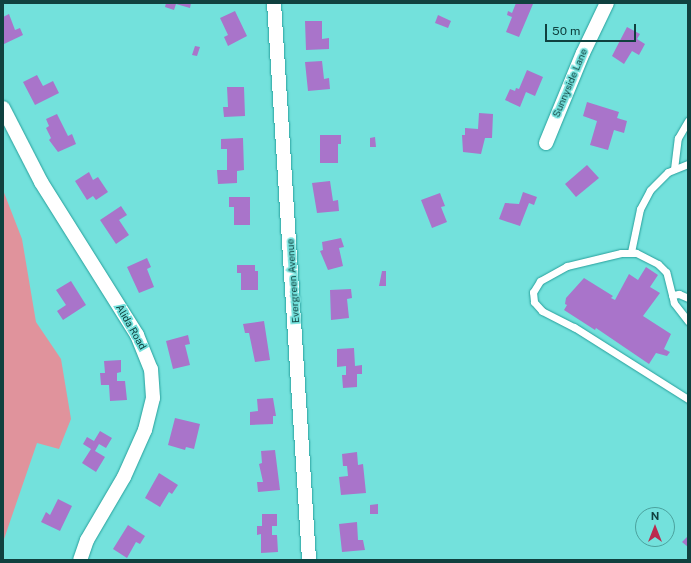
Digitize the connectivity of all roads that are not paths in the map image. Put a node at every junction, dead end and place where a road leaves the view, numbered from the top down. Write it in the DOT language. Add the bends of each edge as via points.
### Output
graph roads {
  1 [pos="274,3"];
  2 [pos="607,3"];
  3 [pos="3,108"];
  4 [pos="688,120"];
  5 [pos="546,143"];
  6 [pos="688,164"];
  7 [pos="674,169"];
  8 [pos="631,252"];
  9 [pos="672,295"];
  10 [pos="688,298"];
  11 [pos="688,321"];
  12 [pos="688,398"];
  13 [pos="80,560"];
  14 [pos="309,560"];
  1 -- 14 [label="street, Evergreen Avenue"];
  2 -- 5 [label="street, Sunnyside Lane"];
  3 -- 13 [label="street, Alida Road" via="50,197 137,336 151,369 153,398 145,430 124,476 87,540"];
  4 -- 7 [label="lane" via="678,138"];
  6 -- 7 [label="lane"];
  7 -- 8 [label="lane" via="658,180 646,196"];
  8 -- 9 [label="lane" via="640,254 663,268 668,276"];
  8 -- 12 [label="lane" via="574,263 561,269 537,284 533,292 534,302 542,311 574,327"];
  9 -- 10 [label="lane" via="679,294"];
  9 -- 11 [label="lane" via="677,308"];
}
